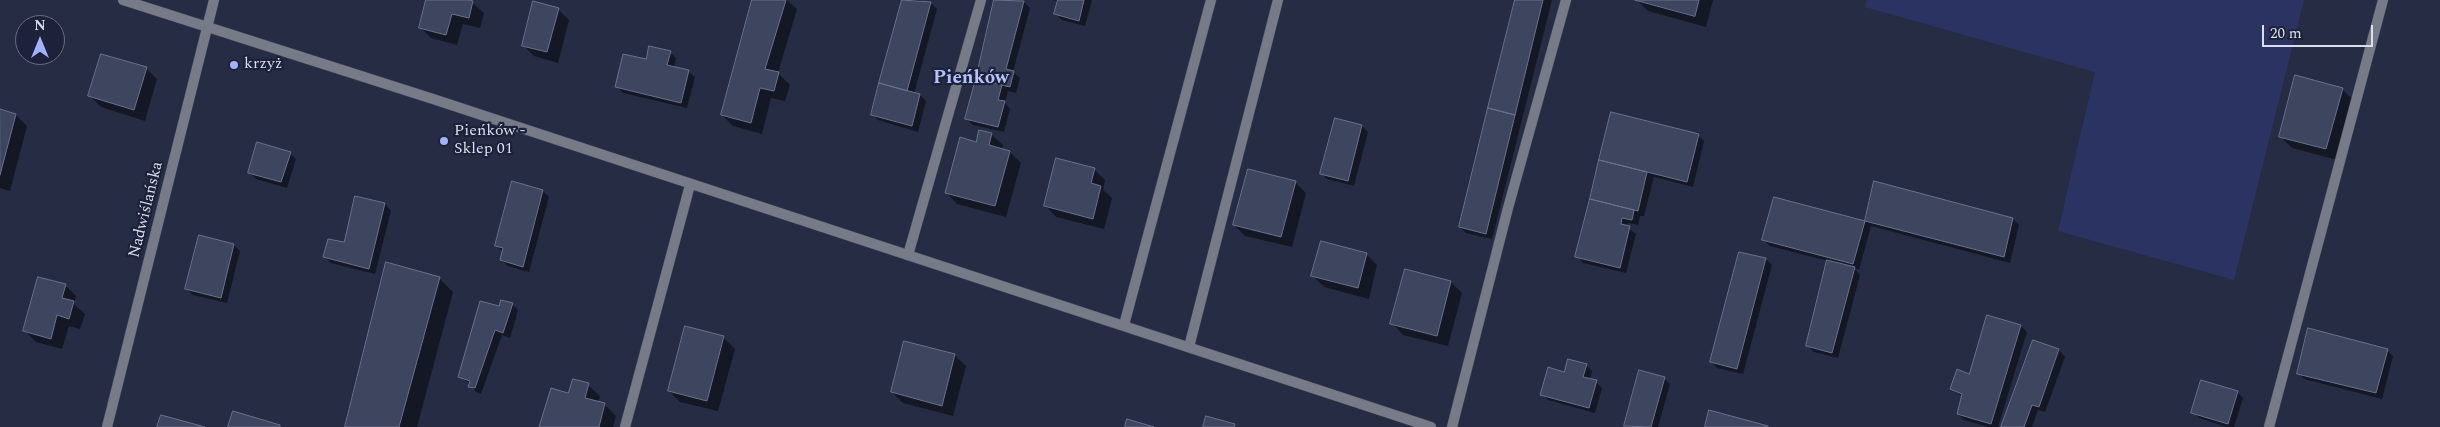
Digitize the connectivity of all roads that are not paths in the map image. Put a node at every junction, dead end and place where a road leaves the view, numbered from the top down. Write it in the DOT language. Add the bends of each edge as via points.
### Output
graph roads {
  1 [pos="123,0"];
  2 [pos="214,0"];
  3 [pos="981,0"];
  4 [pos="1211,0"];
  5 [pos="1278,0"];
  6 [pos="1566,0"];
  7 [pos="2383,0"];
  8 [pos="207,26"];
  9 [pos="690,185"];
  10 [pos="908,255"];
  11 [pos="1124,325"];
  12 [pos="1189,347"];
  13 [pos="107,427"];
  14 [pos="625,427"];
  15 [pos="1432,427"];
  16 [pos="1452,427"];
  17 [pos="2269,427"];
  1 -- 8 [label="street"];
  2 -- 8 [label="street, Nadwiślańska"];
  3 -- 10 [label="street"];
  4 -- 11 [label="street"];
  5 -- 12 [label="street"];
  6 -- 16 [label="street"];
  7 -- 17 [label="street"];
  8 -- 9 [label="street"];
  8 -- 13 [label="street, Nadwiślańska"];
  9 -- 10 [label="street"];
  9 -- 14 [label="street"];
  10 -- 11 [label="street"];
  11 -- 12 [label="street"];
  12 -- 15 [label="street"];
}
